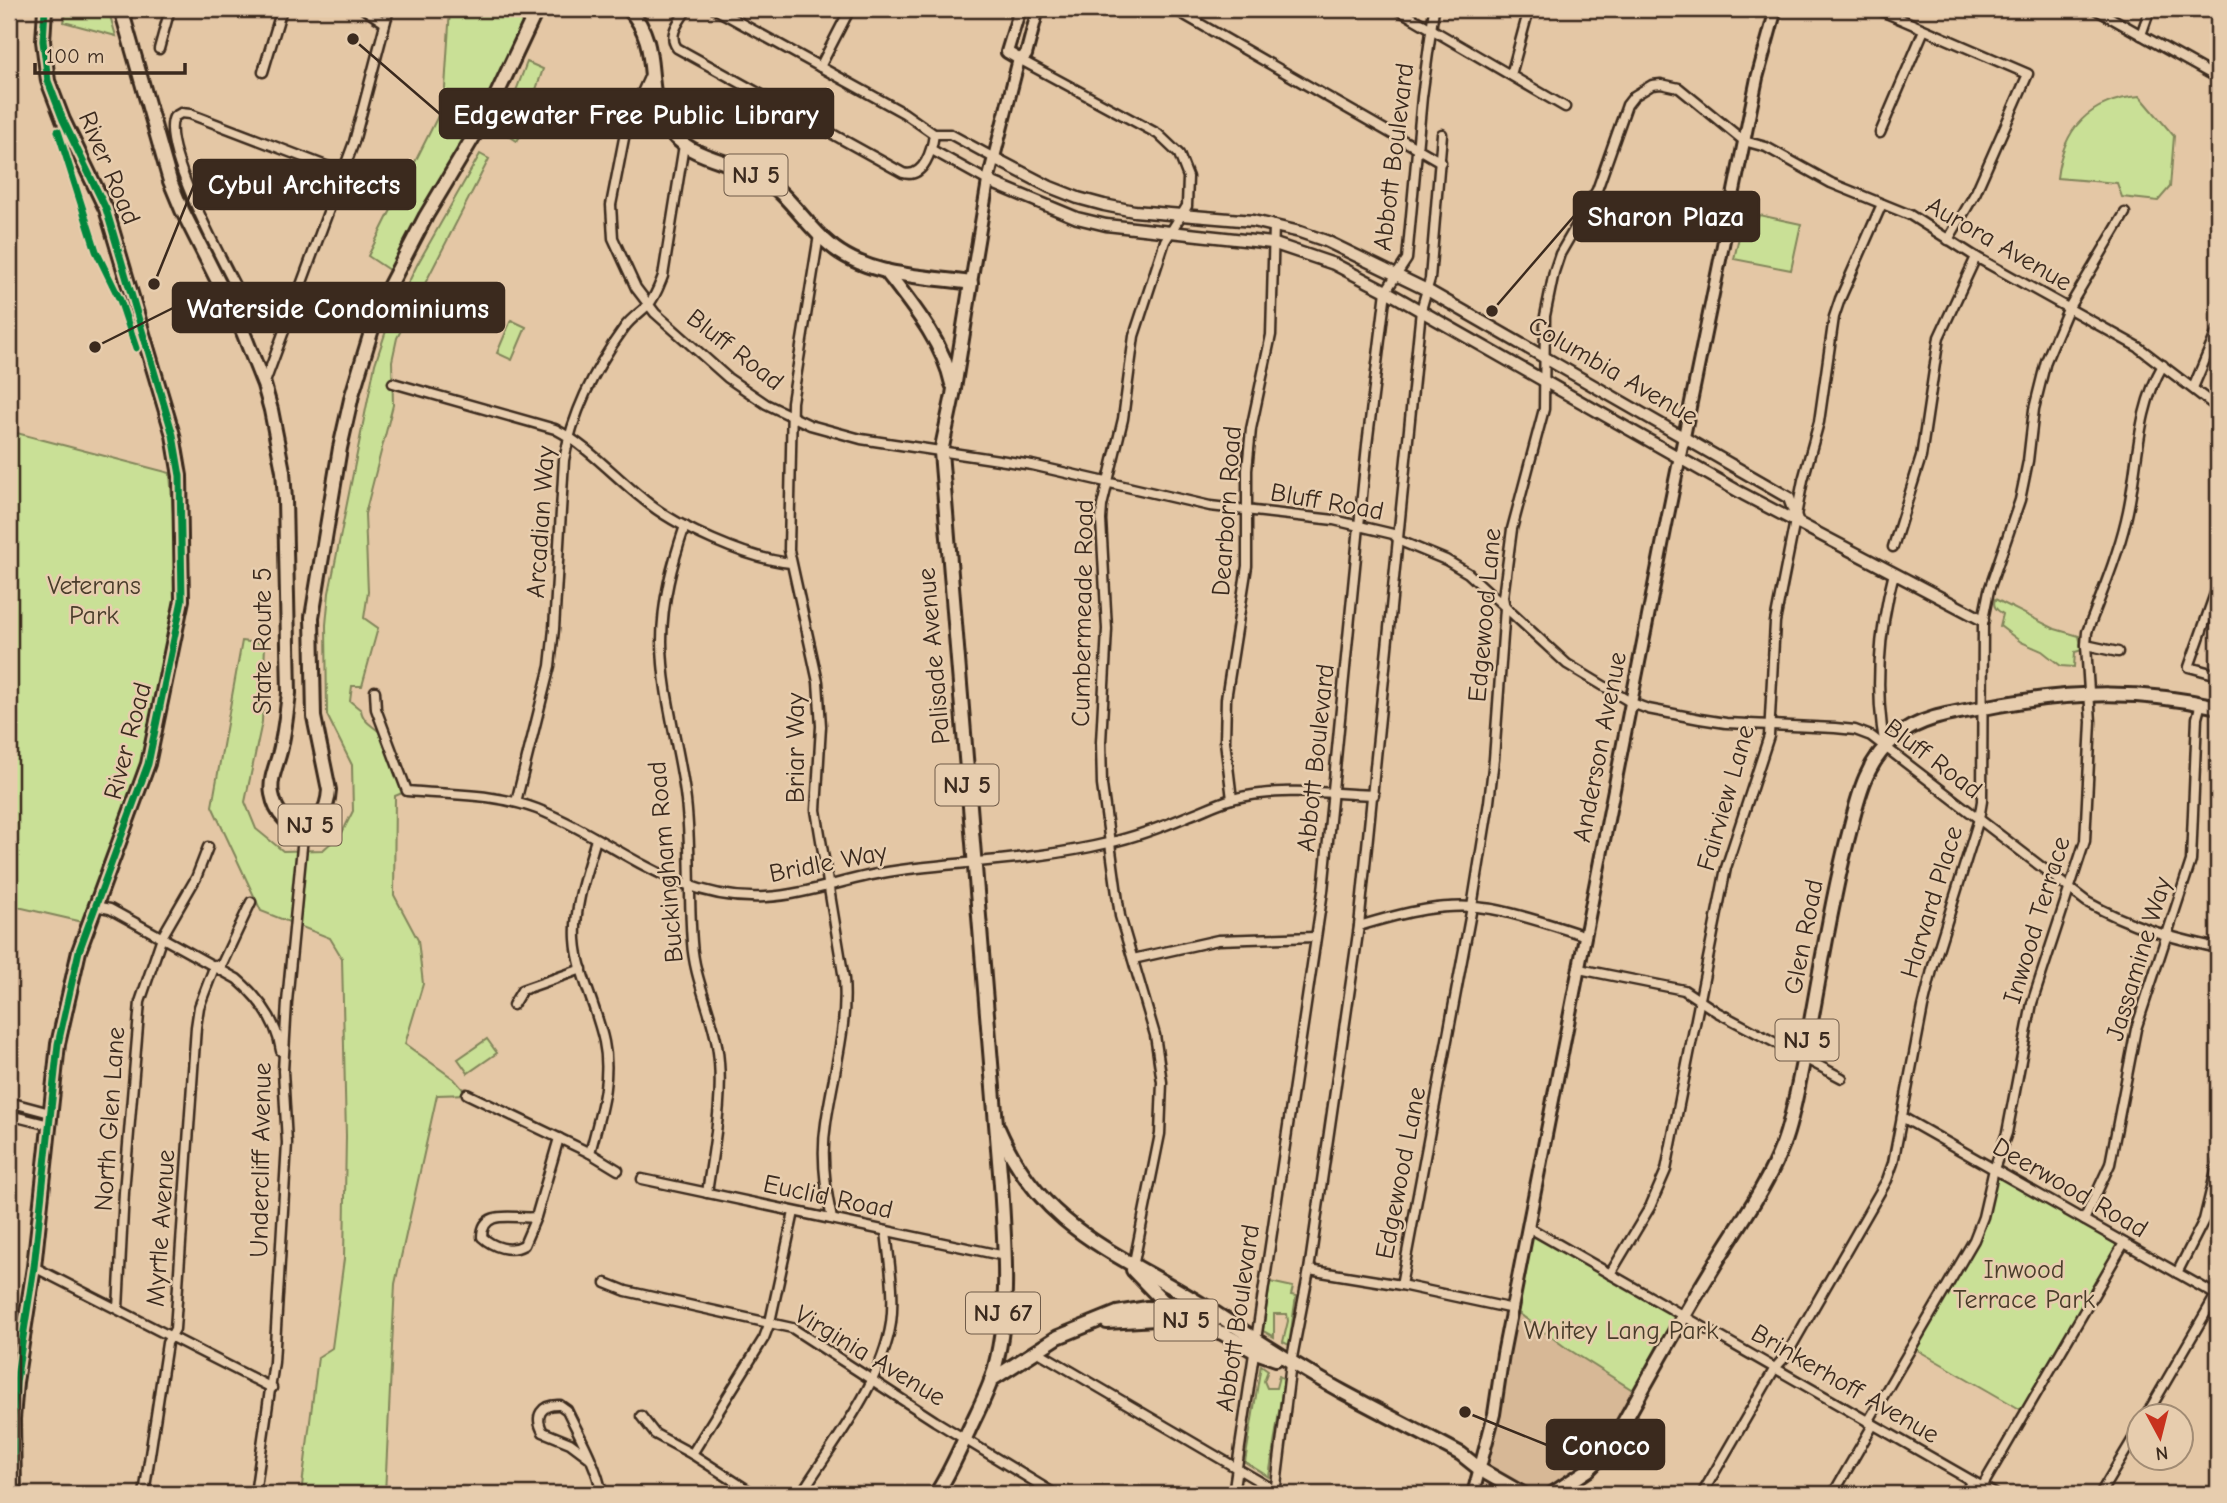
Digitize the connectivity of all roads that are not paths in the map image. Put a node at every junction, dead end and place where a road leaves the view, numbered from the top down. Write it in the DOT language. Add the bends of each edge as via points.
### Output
graph roads {
  1 [pos="46,9"];
  2 [pos="121,9"];
  3 [pos="170,9"];
  4 [pos="282,9"];
  5 [pos="363,9"];
  6 [pos="389,9"];
  7 [pos="537,9"];
  8 [pos="629,9"];
  9 [pos="687,9"];
  10 [pos="715,9"];
  11 [pos="850,9"];
  12 [pos="1020,9"];
  13 [pos="1038,9"];
  14 [pos="1174,9"];
  15 [pos="1397,9"];
  16 [pos="1434,9"];
  17 [pos="1529,9"];
  18 [pos="1776,9"];
  19 [pos="1877,9"];
  20 [pos="2095,9"];
  21 [pos="2150,9"];
  22 [pos="385,23"];
  23 [pos="1431,28"];
  24 [pos="1924,30"];
  25 [pos="2141,35"];
  26 [pos="159,49"];
  27 [pos="1020,58"];
  28 [pos="820,66"];
  29 [pos="653,69"];
  30 [pos="263,72"];
  31 [pos="1511,75"];
  32 [pos="2218,78"];
  33 [pos="1565,107"];
  34 [pos="1880,133"];
  35 [pos="934,134"];
  36 [pos="1442,134"];
  37 [pos="1744,141"];
  38 [pos="684,145"];
  39 [pos="1418,149"];
  40 [pos="932,150"];
  41 [pos="994,158"];
  42 [pos="1441,162"];
  43 [pos="342,172"];
  44 [pos="988,181"];
  45 [pos="1882,204"];
  46 [pos="2124,213"];
  47 [pos="1182,214"];
  48 [pos="1274,225"];
  49 [pos="1170,232"];
  50 [pos="819,235"];
  51 [pos="1948,240"];
  52 [pos="1272,243"];
  53 [pos="1976,257"];
  54 [pos="886,271"];
  55 [pos="1397,275"];
  56 [pos="971,283"];
  57 [pos="1427,290"];
  58 [pos="1387,291"];
  59 [pos="648,305"];
  60 [pos="2068,309"];
  61 [pos="1421,310"];
  62 [pos="241,327"];
  63 [pos="2218,329"];
  64 [pos="1544,358"];
  65 [pos="2163,365"];
  66 [pos="1546,382"];
  67 [pos="393,383"];
  68 [pos="264,385"];
  69 [pos="2193,388"];
  70 [pos="953,396"];
  71 [pos="2218,408"];
  72 [pos="790,416"];
  73 [pos="568,436"];
  74 [pos="1684,438"];
  75 [pos="941,452"];
  76 [pos="1680,457"];
  77 [pos="1108,483"];
  78 [pos="1247,510"];
  79 [pos="1797,520"];
  80 [pos="1360,526"];
  81 [pos="685,527"];
  82 [pos="1400,541"];
  83 [pos="1893,547"];
  84 [pos="791,563"];
  85 [pos="1894,573"];
  86 [pos="2218,585"];
  87 [pos="1505,608"];
  88 [pos="1983,620"];
  89 [pos="2086,645"];
  90 [pos="2118,652"];
  91 [pos="2218,676"];
  92 [pos="375,691"];
  93 [pos="2089,693"];
  94 [pos="1632,703"];
  95 [pos="2201,703"];
  96 [pos="2218,707"];
  97 [pos="1983,708"];
  98 [pos="1770,724"];
  99 [pos="1885,747"];
  100 [pos="1334,793"];
  101 [pos="1374,795"];
  102 [pos="1232,799"];
  103 [pos="516,802"];
  104 [pos="1979,819"];
  105 [pos="304,826"];
  106 [pos="596,839"];
  107 [pos="1110,843"];
  108 [pos="208,847"];
  109 [pos="974,862"];
  110 [pos="828,886"];
  111 [pos="690,887"];
  112 [pos="2069,889"];
  113 [pos="251,902"];
  114 [pos="96,906"];
  115 [pos="1472,907"];
  116 [pos="1359,926"];
  117 [pos="1586,936"];
  118 [pos="162,937"];
  119 [pos="1315,937"];
  120 [pos="2167,937"];
  121 [pos="2218,948"];
  122 [pos="1133,959"];
  123 [pos="218,966"];
  124 [pos="582,969"];
  125 [pos="1579,969"];
  126 [pos="1700,999"];
  127 [pos="513,1005"];
  128 [pos="1803,1060"];
  129 [pos="283,1071"];
  130 [pos="1842,1079"];
  131 [pos="467,1094"];
  132 [pos="9,1102"];
  133 [pos="9,1115"];
  134 [pos="1902,1117"];
  135 [pos="994,1118"];
  136 [pos="50,1119"];
  137 [pos="559,1138"];
  138 [pos="590,1153"];
  139 [pos="2218,1162"];
  140 [pos="1994,1169"];
  141 [pos="618,1170"];
  142 [pos="642,1179"];
  143 [pos="707,1193"];
  144 [pos="794,1212"];
  145 [pos="536,1217"];
  146 [pos="832,1219"];
  147 [pos="2084,1220"];
  148 [pos="1528,1227"];
  149 [pos="886,1231"];
  150 [pos="2124,1243"];
  151 [pos="1005,1256"];
  152 [pos="34,1267"];
  153 [pos="1133,1267"];
  154 [pos="1309,1270"];
  155 [pos="2177,1273"];
  156 [pos="1610,1274"];
  157 [pos="606,1283"];
  158 [pos="1401,1285"];
  159 [pos="2217,1296"];
  160 [pos="118,1309"];
  161 [pos="1172,1309"];
  162 [pos="1513,1309"];
  163 [pos="1683,1316"];
  164 [pos="1223,1321"];
  165 [pos="770,1322"];
  166 [pos="1190,1323"];
  167 [pos="1092,1324"];
  168 [pos="171,1336"];
  169 [pos="1256,1346"];
  170 [pos="1035,1350"];
  171 [pos="1292,1363"];
  172 [pos="1775,1368"];
  173 [pos="991,1380"];
  174 [pos="873,1381"];
  175 [pos="272,1388"];
  176 [pos="2154,1402"];
  177 [pos="641,1416"];
  178 [pos="1871,1423"];
  179 [pos="965,1439"];
  180 [pos="2126,1450"];
  181 [pos="692,1454"];
  182 [pos="590,1458"];
  183 [pos="1237,1467"];
  184 [pos="1481,1470"];
  185 [pos="1972,1481"];
  186 [pos="1982,1487"];
  187 [pos="1277,1493"];
  188 [pos="14,1494"];
  189 [pos="144,1494"];
  190 [pos="255,1494"];
  191 [pos="602,1494"];
  192 [pos="754,1494"];
  193 [pos="801,1494"];
  194 [pos="936,1494"];
  195 [pos="1055,1494"];
  196 [pos="1233,1494"];
  197 [pos="1473,1494"];
  198 [pos="1523,1494"];
  199 [pos="1552,1494"];
  200 [pos="1702,1494"];
  201 [pos="1833,1494"];
  202 [pos="1964,1494"];
  203 [pos="1995,1494"];
  204 [pos="2100,1494"];
  1 -- 114 [label="main road, River Road" via="43,41 48,81 106,209 161,391 180,476 182,600 176,633 148,764"];
  2 -- 62 [label="main road, State Route 5 / NJ 5" via="173,188"];
  3 -- 26 [label="street"];
  4 -- 30 [label="street"];
  5 -- 22 [label="street"];
  6 -- 22 [label="street"];
  7 -- 105 [label="main road, State Route 5 / NJ 5" via="490,109 409,246 361,362 340,448 312,617 314,717 328,801 324,815"];
  8 -- 29 [label="main road, NJ 5" via="644,28"];
  9 -- 40 [label="street" via="673,32 677,48 902,173 914,174"];
  10 -- 28 [label="street"];
  11 -- 28 [label="street"];
  12 -- 27 [label="main road, Palisade Avenue" via="1007,52"];
  13 -- 27 [label="main road, Palisade Avenue" via="1026,55"];
  14 -- 39 [label="street"];
  15 -- 23 [label="street"];
  16 -- 23 [label="street, Abbott Boulevard"];
  17 -- 31 [label="street"];
  18 -- 37 [label="main road, Anderson Avenue"];
  19 -- 24 [label="street"];
  20 -- 25 [label="street"];
  21 -- 25 [label="street"];
  22 -- 43 [label="street" via="361,120"];
  23 -- 31 [label="street"];
  23 -- 39 [label="street, Abbott Boulevard"];
  24 -- 34 [label="street"];
  24 -- 51 [label="street" via="2028,74 1976,191"];
  25 -- 32 [label="street"];
  27 -- 41 [label="main road, Palisade Avenue"];
  27 -- 47 [label="street, Cumbermeade Road" via="1169,142 1188,177"];
  28 -- 35 [label="street"];
  29 -- 38 [label="main road, NJ 5" via="659,112"];
  29 -- 59 [label="street, Bluff Road" via="625,128 611,205 613,238"];
  31 -- 33 [label="street"];
  35 -- 40 [label="street"];
  35 -- 41 [label="street" via="948,133"];
  36 -- 42 [label="street, Abbott Boulevard"];
  37 -- 45 [label="street, Aurora Avenue" via="1766,147 1831,183"];
  37 -- 64 [label="street, Edgewood Lane" via="1670,85 1642,90 1628,105 1597,190 1553,272"];
  37 -- 74 [label="main road, Anderson Avenue"];
  38 -- 50 [label="main road, NJ 5" via="762,178"];
  38 -- 59 [label="street, Arcadian Way" via="663,276"];
  39 -- 42 [label="street"];
  39 -- 55 [label="street, Abbott Boulevard" via="1407,260"];
  40 -- 44 [label="street"];
  41 -- 44 [label="main road, Palisade Avenue"];
  41 -- 47 [label="street, Columbia Avenue" via="1077,198 1134,211"];
  42 -- 57 [label="street, Abbott Boulevard"];
  43 -- 62 [label="street" via="190,114 177,115 172,121 192,199 247,312"];
  43 -- 68 [label="street"];
  44 -- 49 [label="street, Columbia Avenue" via="1077,218"];
  44 -- 56 [label="main road, Palisade Avenue"];
  45 -- 51 [label="street, Aurora Avenue" via="1910,215"];
  45 -- 79 [label="street, Fairview Lane" via="1834,317 1819,422"];
  46 -- 60 [label="street, Harvard Place"];
  47 -- 48 [label="street, Columbia Avenue"];
  47 -- 49 [label="street, Cumbermeade Road"];
  48 -- 52 [label="street, Dearborn Road"];
  48 -- 55 [label="street, Columbia Avenue" via="1326,241"];
  49 -- 52 [label="street, Columbia Avenue"];
  49 -- 77 [label="street, Cumbermeade Road" via="1134,336 1123,419"];
  50 -- 54 [label="main road, NJ 5" via="854,261"];
  50 -- 72 [label="street, Briar Way"];
  51 -- 53 [label="street, Aurora Avenue"];
  52 -- 58 [label="street, Columbia Avenue" via="1335,264"];
  52 -- 78 [label="street, Dearborn Road" via="1271,335 1251,429"];
  53 -- 60 [label="street, Aurora Avenue"];
  53 -- 83 [label="street" via="1939,337 1921,457"];
  54 -- 56 [label="main road, NJ 5"];
  54 -- 70 [label="main road, NJ 5" via="919,314 944,359"];
  55 -- 57 [label="street, Columbia Avenue"];
  55 -- 58 [label="street, Abbott Boulevard"];
  56 -- 70 [label="main road, Palisade Avenue / NJ 5"];
  57 -- 61 [label="street, Abbott Boulevard"];
  57 -- 64 [label="street, Columbia Avenue"];
  58 -- 61 [label="street, Columbia Avenue"];
  58 -- 80 [label="street, Abbott Boulevard"];
  59 -- 72 [label="street, Bluff Road" via="728,378"];
  59 -- 73 [label="street, Arcadian Way" via="633,316 603,360"];
  60 -- 65 [label="street, Aurora Avenue"];
  60 -- 88 [label="street, Harvard Place" via="2038,385 2020,500"];
  61 -- 66 [label="street, Columbia Avenue"];
  61 -- 82 [label="street, Abbott Boulevard"];
  62 -- 68 [label="main road, State Route 5 / NJ 5"];
  63 -- 69 [label="street"];
  64 -- 66 [label="street, Edgewood Lane"];
  64 -- 74 [label="street, Columbia Avenue"];
  65 -- 69 [label="street, Aurora Avenue"];
  65 -- 89 [label="street, Inwood Terrace" via="2149,393 2126,523"];
  66 -- 76 [label="street, Columbia Avenue"];
  66 -- 87 [label="street, Edgewood Lane" via="1539,432 1512,529"];
  67 -- 73 [label="street"];
  68 -- 105 [label="main road, State Route 5 / NJ 5" via="283,471 289,693 271,788 283,817"];
  69 -- 71 [label="street, Aurora Avenue"];
  70 -- 75 [label="main road, Palisade Avenue / NJ 5"];
  72 -- 75 [label="street, Bluff Road" via="835,433"];
  72 -- 84 [label="street, Briar Way"];
  73 -- 81 [label="street" via="646,502"];
  73 -- 103 [label="street, Arcadian Way" via="550,666"];
  74 -- 76 [label="main road, Anderson Avenue"];
  74 -- 79 [label="street, Columbia Avenue" via="1788,498"];
  75 -- 77 [label="street, Bluff Road" via="1032,465"];
  75 -- 109 [label="main road, Palisade Avenue / NJ 5"];
  76 -- 79 [label="street, Columbia Avenue"];
  76 -- 94 [label="main road, Anderson Avenue"];
  77 -- 78 [label="street, Bluff Road"];
  77 -- 107 [label="street, Cumbermeade Road" via="1101,520 1107,629 1101,770"];
  78 -- 80 [label="street, Bluff Road"];
  78 -- 102 [label="street, Dearborn Road" via="1245,589 1225,710"];
  79 -- 85 [label="street, Columbia Avenue"];
  79 -- 98 [label="street, Fairview Lane" via="1775,622"];
  80 -- 82 [label="street, Bluff Road" via="1393,534"];
  80 -- 100 [label="street, Abbott Boulevard"];
  81 -- 84 [label="street" via="771,561"];
  81 -- 111 [label="street, Buckingham Road" via="667,584 662,640 685,794"];
  82 -- 87 [label="street, Bluff Road" via="1457,566"];
  82 -- 101 [label="street, Abbott Boulevard"];
  84 -- 110 [label="street, Briar Way" via="818,682 821,726 816,810"];
  85 -- 88 [label="street, Columbia Avenue"];
  85 -- 99 [label="street" via="1879,656 1879,715"];
  86 -- 91 [label="street" via="2189,667"];
  87 -- 94 [label="street, Bluff Road" via="1567,664"];
  87 -- 115 [label="street, Edgewood Lane" via="1494,760"];
  88 -- 97 [label="street, Harvard Place"];
  89 -- 90 [label="street"];
  89 -- 93 [label="street, Inwood Terrace"];
  92 -- 103 [label="street, Bridle Way" via="376,709 407,791"];
  93 -- 95 [label="main road, NJ 5"];
  93 -- 97 [label="main road, NJ 5"];
  93 -- 112 [label="street, Inwood Terrace" via="2087,829"];
  94 -- 98 [label="street, Bluff Road" via="1700,719"];
  94 -- 117 [label="main road, Anderson Avenue"];
  95 -- 96 [label="main road, NJ 5"];
  95 -- 120 [label="street, Jassamine Way" via="2191,861"];
  97 -- 99 [label="main road, NJ 5" via="1920,723"];
  97 -- 104 [label="street, Harvard Place"];
  98 -- 99 [label="street, Bluff Road" via="1855,730"];
  98 -- 126 [label="street, Fairview Lane" via="1726,868"];
  99 -- 104 [label="street, Bluff Road"];
  99 -- 128 [label="main road, Glen Road / NJ 5" via="1867,773 1853,818"];
  100 -- 101 [label="street, Bridle Way"];
  100 -- 102 [label="street, Bridle Way" via="1279,792"];
  100 -- 119 [label="street, Abbott Boulevard"];
  101 -- 116 [label="street, Abbott Boulevard"];
  102 -- 107 [label="street, Bridle Way"];
  103 -- 106 [label="street, Bridle Way"];
  104 -- 112 [label="street, Bluff Road"];
  104 -- 134 [label="street, Harvard Place" via="1933,966"];
  105 -- 129 [label="street, Undercliff Avenue"];
  106 -- 111 [label="street, Bridle Way"];
  106 -- 124 [label="street" via="577,909 576,941"];
  107 -- 109 [label="street, Bridle Way"];
  107 -- 122 [label="street, Cumbermeade Road" via="1120,916"];
  108 -- 118 [label="street, North Glen Lane"];
  109 -- 110 [label="street, Bridle Way" via="893,871"];
  109 -- 135 [label="main road, Palisade Avenue / NJ 5"];
  110 -- 111 [label="street, Bridle Way" via="765,897 715,894"];
  110 -- 146 [label="street, Briar Way" via="846,999 823,1150"];
  111 -- 143 [label="street, Buckingham Road" via="696,971 720,1063 719,1111"];
  112 -- 120 [label="street, Bluff Road" via="2118,919"];
  112 -- 140 [label="street, Inwood Terrace" via="2032,1003 2007,1133"];
  113 -- 123 [label="street, Myrtle Avenue"];
  114 -- 118 [label="street"];
  114 -- 136 [label="main road, River Road" via="79,951 60,1036"];
  115 -- 116 [label="street" via="1429,909"];
  115 -- 117 [label="street" via="1528,917"];
  115 -- 158 [label="street, Edgewood Lane"];
  116 -- 154 [label="street, Abbott Boulevard"];
  117 -- 125 [label="main road, Anderson Avenue"];
  118 -- 123 [label="street"];
  118 -- 160 [label="street, North Glen Lane" via="140,1002"];
  119 -- 122 [label="street" via="1218,940"];
  119 -- 169 [label="street, Abbott Boulevard"];
  120 -- 121 [label="street, Bluff Road"];
  120 -- 147 [label="street, Jassamine Way" via="2136,1029 2110,1164"];
  122 -- 153 [label="street, Cumbermeade Road" via="1157,1046 1162,1106"];
  123 -- 129 [label="street" via="249,989 269,1016 280,1045"];
  123 -- 168 [label="street, Myrtle Avenue" via="196,1027"];
  124 -- 127 [label="street" via="522,990"];
  124 -- 138 [label="street" via="606,1056 605,1094"];
  125 -- 126 [label="street" via="1684,990"];
  125 -- 148 [label="main road, Anderson Avenue"];
  126 -- 128 [label="street"];
  126 -- 156 [label="street, Fairview Lane" via="1666,1170 1650,1208"];
  128 -- 130 [label="street"];
  128 -- 163 [label="main road, Glen Road / NJ 5" via="1790,1122 1772,1168"];
  129 -- 175 [label="street, Undercliff Avenue" via="287,1143"];
  131 -- 137 [label="street"];
  132 -- 136 [label="street"];
  133 -- 136 [label="street"];
  134 -- 140 [label="street, Deerwood Road"];
  134 -- 172 [label="street, Harvard Place" via="1887,1180"];
  135 -- 151 [label="main road, Palisade Avenue / NJ 67"];
  135 -- 153 [label="main road, NJ 5" via="1013,1157 1041,1197 1079,1233"];
  136 -- 152 [label="main road, River Road"];
  137 -- 138 [label="street"];
  137 -- 145 [label="street"];
  138 -- 141 [label="street"];
  139 -- 155 [label="street" via="2204,1220"];
  140 -- 147 [label="street, Deerwood Road"];
  140 -- 178 [label="street, Inwood Terrace" via="1974,1240"];
  142 -- 143 [label="street, Euclid Road"];
  143 -- 144 [label="street, Euclid Road"];
  144 -- 146 [label="street, Euclid Road"];
  144 -- 165 [label="street"];
  145 -- 145 [label="street" via="495,1216 482,1228 482,1237 496,1246 519,1248"];
  146 -- 149 [label="street, Euclid Road"];
  147 -- 150 [label="street, Deerwood Road"];
  148 -- 156 [label="street, Brinkerhoff Avenue"];
  148 -- 162 [label="main road, Anderson Avenue"];
  149 -- 151 [label="street, Euclid Road"];
  149 -- 174 [label="street" via="891,1322"];
  150 -- 155 [label="street, Deerwood Road"];
  150 -- 186 [label="street"];
  151 -- 173 [label="main road, Palisade Avenue / NJ 67" via="1002,1328"];
  152 -- 160 [label="street"];
  152 -- 188 [label="main road, River Road" via="16,1381"];
  153 -- 161 [label="main road, NJ 5"];
  153 -- 164 [label="main road, NJ 5"];
  154 -- 158 [label="street"];
  154 -- 171 [label="street, Abbott Boulevard"];
  155 -- 159 [label="street, Deerwood Road"];
  156 -- 163 [label="street, Brinkerhoff Avenue"];
  157 -- 165 [label="street, Virginia Avenue"];
  158 -- 162 [label="street"];
  159 -- 176 [label="street"];
  160 -- 168 [label="street"];
  161 -- 164 [label="main road"];
  161 -- 166 [label="main road, NJ 5"];
  161 -- 167 [label="main road" via="1132,1310"];
  162 -- 184 [label="main road, Anderson Avenue"];
  163 -- 172 [label="street, Brinkerhoff Avenue"];
  163 -- 199 [label="main road, Glen Road / NJ 5" via="1604,1454"];
  164 -- 169 [label="main road, NJ 5"];
  165 -- 174 [label="street, Virginia Avenue" via="792,1328"];
  165 -- 181 [label="street"];
  166 -- 167 [label="main road" via="1156,1319"];
  166 -- 169 [label="main road, NJ 5"];
  167 -- 170 [label="main road"];
  168 -- 175 [label="street"];
  168 -- 189 [label="street, Myrtle Avenue"];
  169 -- 171 [label="main road, NJ 5"];
  169 -- 183 [label="street, Abbott Boulevard"];
  170 -- 173 [label="main road"];
  170 -- 183 [label="street"];
  171 -- 184 [label="main road, NJ 5" via="1466,1457"];
  171 -- 187 [label="street, Abbott Boulevard"];
  172 -- 178 [label="street, Brinkerhoff Avenue"];
  172 -- 200 [label="street, Harvard Place"];
  173 -- 179 [label="main road, Palisade Avenue / NJ 67"];
  174 -- 179 [label="street, Virginia Avenue"];
  174 -- 193 [label="street"];
  175 -- 190 [label="street, Undercliff Avenue"];
  177 -- 181 [label="street" via="655,1434"];
  178 -- 185 [label="street, Brinkerhoff Avenue"];
  178 -- 201 [label="street, Inwood Terrace"];
  179 -- 194 [label="main road, Palisade Avenue / NJ 67"];
  179 -- 195 [label="street, Virginia Avenue"];
  180 -- 204 [label="street"];
  181 -- 192 [label="street"];
  182 -- 182 [label="street" via="567,1410 560,1405 544,1407 538,1419 543,1432"];
  182 -- 191 [label="street"];
  183 -- 187 [label="street"];
  183 -- 196 [label="street, Abbott Boulevard"];
  184 -- 197 [label="main road, Anderson Avenue"];
  184 -- 198 [label="main road, NJ 5"];
  185 -- 186 [label="street, Brinkerhoff Avenue"];
  185 -- 202 [label="street"];
  186 -- 203 [label="street, Brinkerhoff Avenue"];
}
